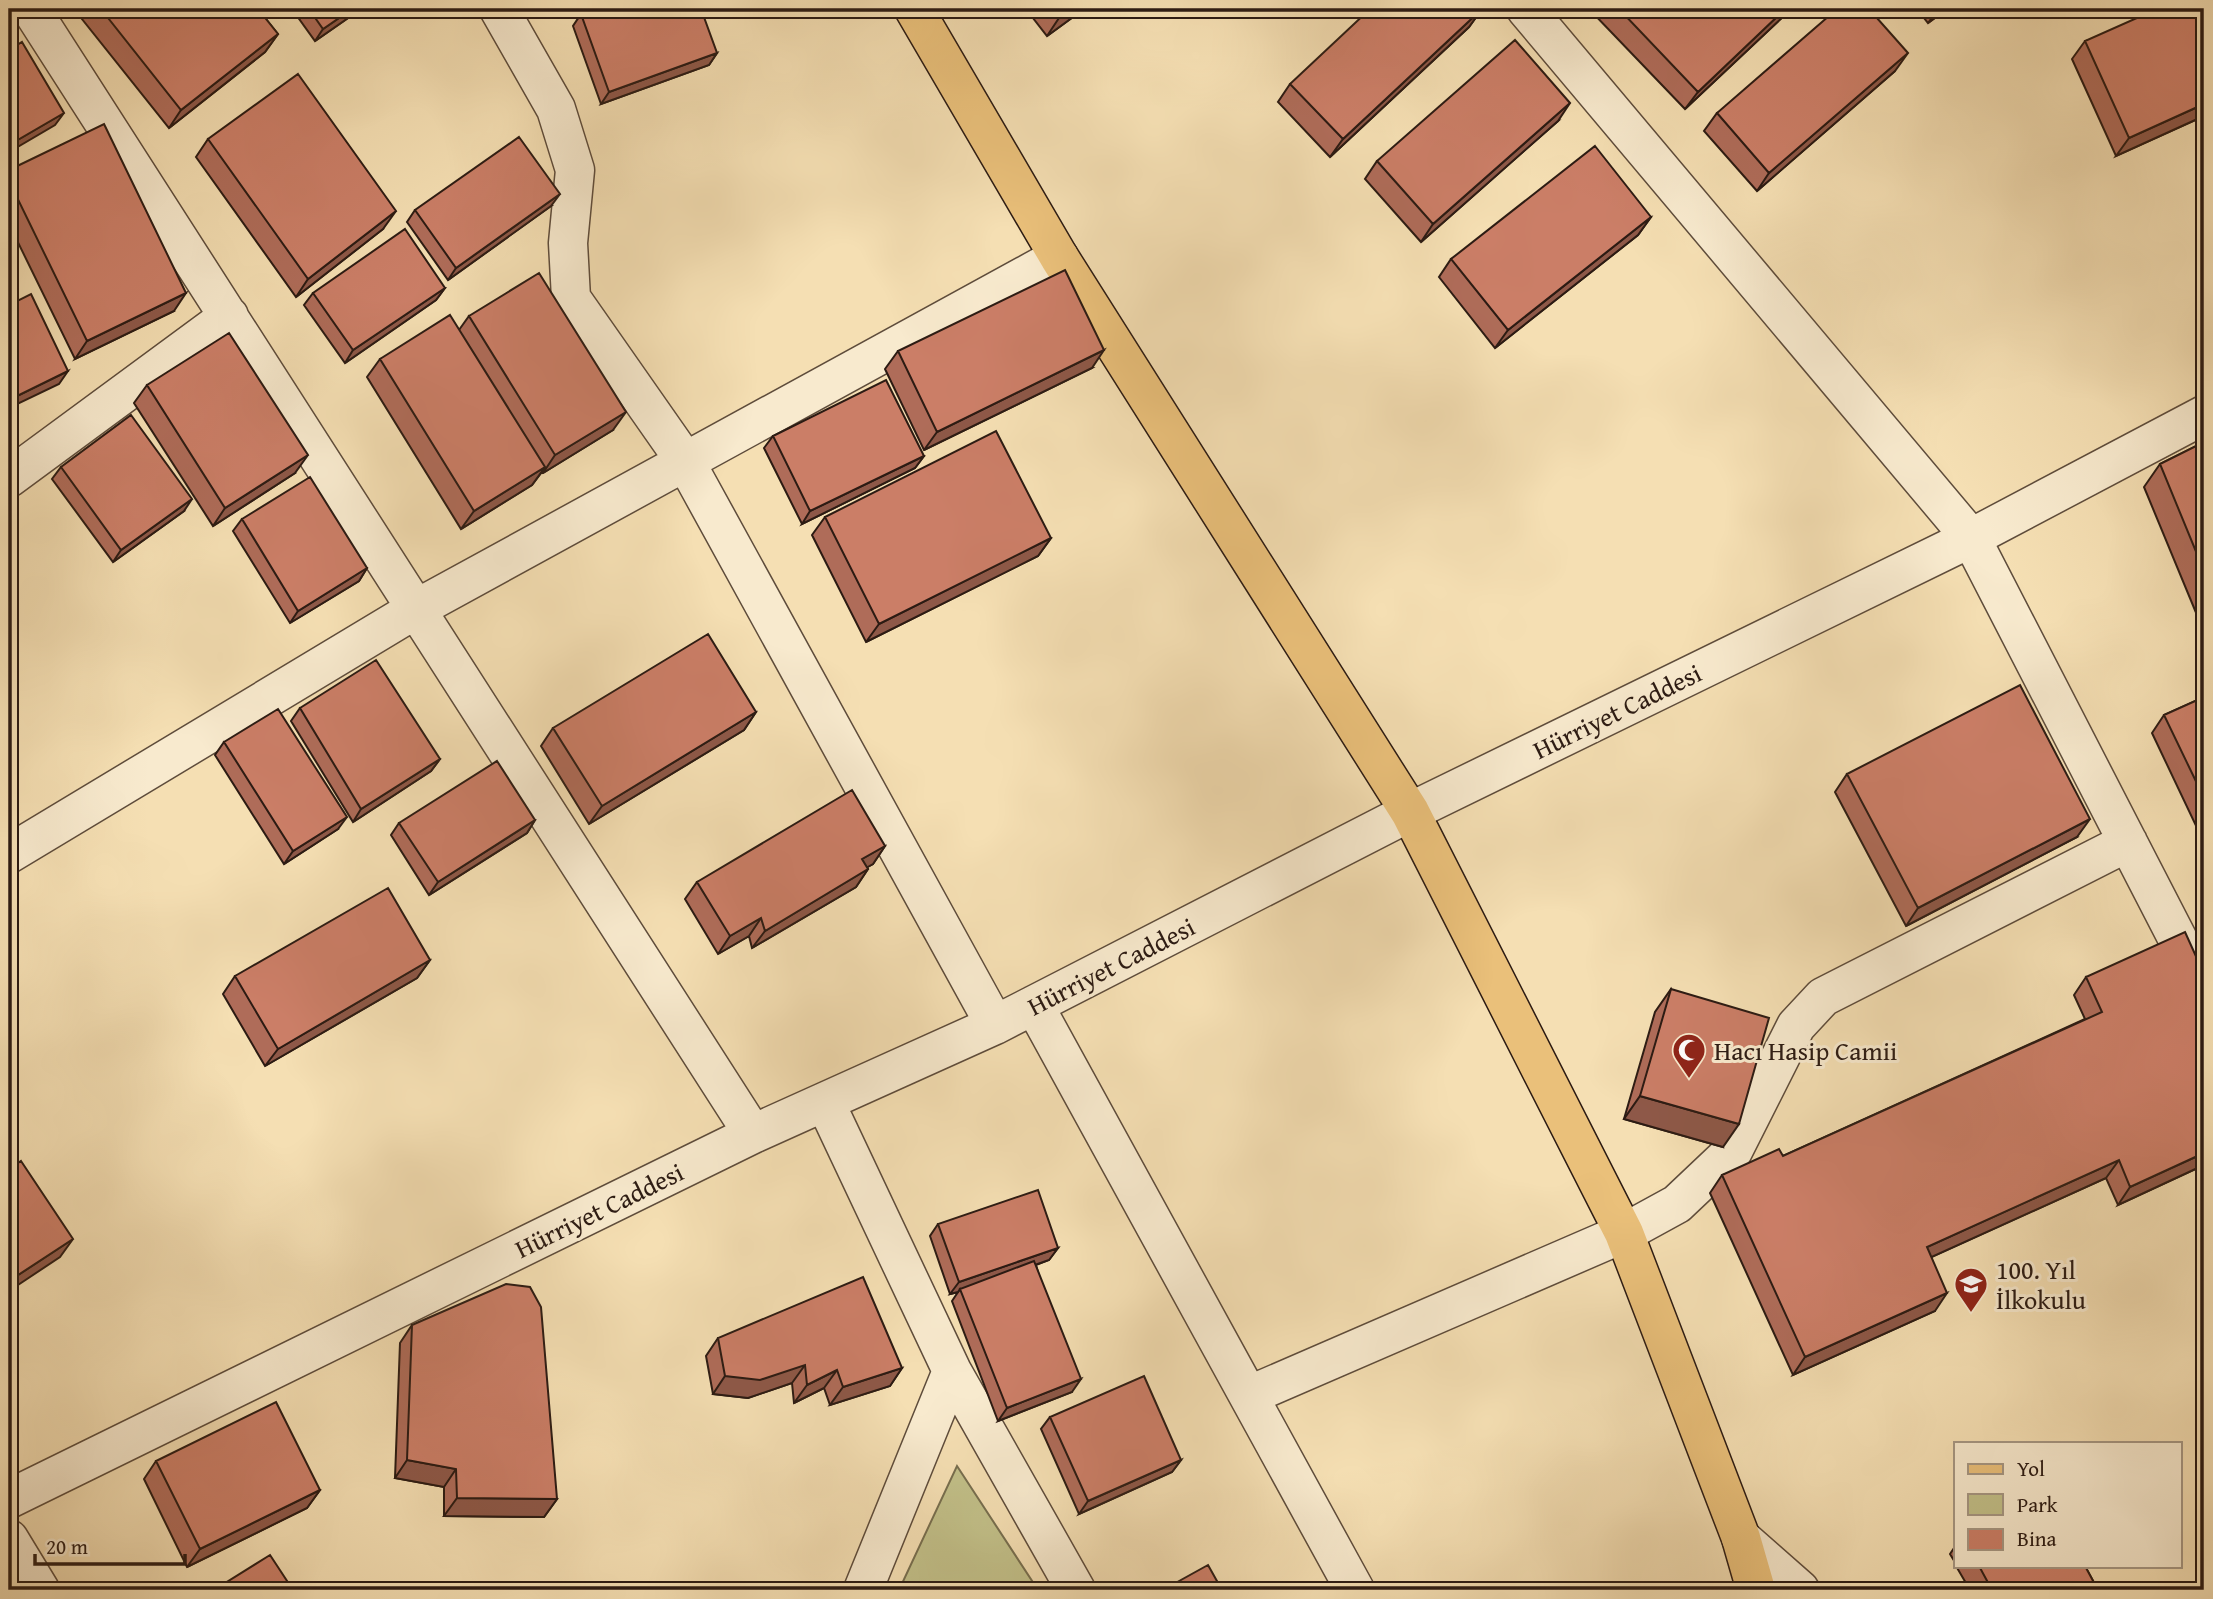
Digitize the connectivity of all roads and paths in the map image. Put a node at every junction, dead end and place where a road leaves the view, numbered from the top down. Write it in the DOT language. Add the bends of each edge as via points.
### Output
graph roads {
  1 [pos="25,9"];
  2 [pos="31,9"];
  3 [pos="499,9"];
  4 [pos="914,9"];
  5 [pos="1526,9"];
  6 [pos="9,22"];
  7 [pos="1059,257"];
  8 [pos="229,316"];
  9 [pos="2204,415"];
  10 [pos="685,461"];
  11 [pos="9,478"];
  12 [pos="1971,538"];
  13 [pos="416,609"];
  14 [pos="1410,812"];
  15 [pos="2128,842"];
  16 [pos="12,846"];
  17 [pos="2204,990"];
  18 [pos="1034,1005"];
  19 [pos="995,1025"];
  20 [pos="825,1102"];
  21 [pos="753,1134"];
  22 [pos="1624,1233"];
  23 [pos="952,1371"];
  24 [pos="1250,1395"];
  25 [pos="9,1499"];
  26 [pos="1741,1538"];
  27 [pos="9,1539"];
  28 [pos="40,1590"];
  29 [pos="863,1590"];
  30 [pos="1076,1590"];
  31 [pos="1355,1590"];
  32 [pos="1756,1590"];
  33 [pos="1800,1590"];
  1 -- 6 [label="street"];
  2 -- 8 [label="street"];
  3 -- 10 [label="street" via="556,109 575,170 568,243 572,298"];
  4 -- 7 [label="main road"];
  5 -- 12 [label="street"];
  7 -- 10 [label="street"];
  7 -- 14 [label="main road"];
  8 -- 11 [label="street"];
  8 -- 13 [label="street"];
  9 -- 12 [label="street, Hürriyet Caddesi"];
  10 -- 13 [label="street"];
  10 -- 19 [label="street"];
  12 -- 14 [label="street, Hürriyet Caddesi"];
  12 -- 15 [label="street"];
  13 -- 16 [label="street"];
  13 -- 21 [label="street"];
  14 -- 18 [label="street, Hürriyet Caddesi"];
  14 -- 22 [label="main road"];
  15 -- 17 [label="street"];
  15 -- 22 [label="street" via="1823,998 1796,1026 1733,1151 1677,1204"];
  18 -- 19 [label="street, Hürriyet Caddesi"];
  18 -- 24 [label="street"];
  19 -- 20 [label="street, Hürriyet Caddesi"];
  20 -- 21 [label="street, Hürriyet Caddesi"];
  20 -- 23 [label="street"];
  21 -- 25 [label="street, Hürriyet Caddesi"];
  22 -- 24 [label="street"];
  22 -- 26 [label="main road"];
  23 -- 29 [label="street"];
  23 -- 30 [label="street"];
  24 -- 31 [label="street"];
  26 -- 32 [label="main road"];
  26 -- 33 [label="street"];
  27 -- 28 [label="street"];
}
